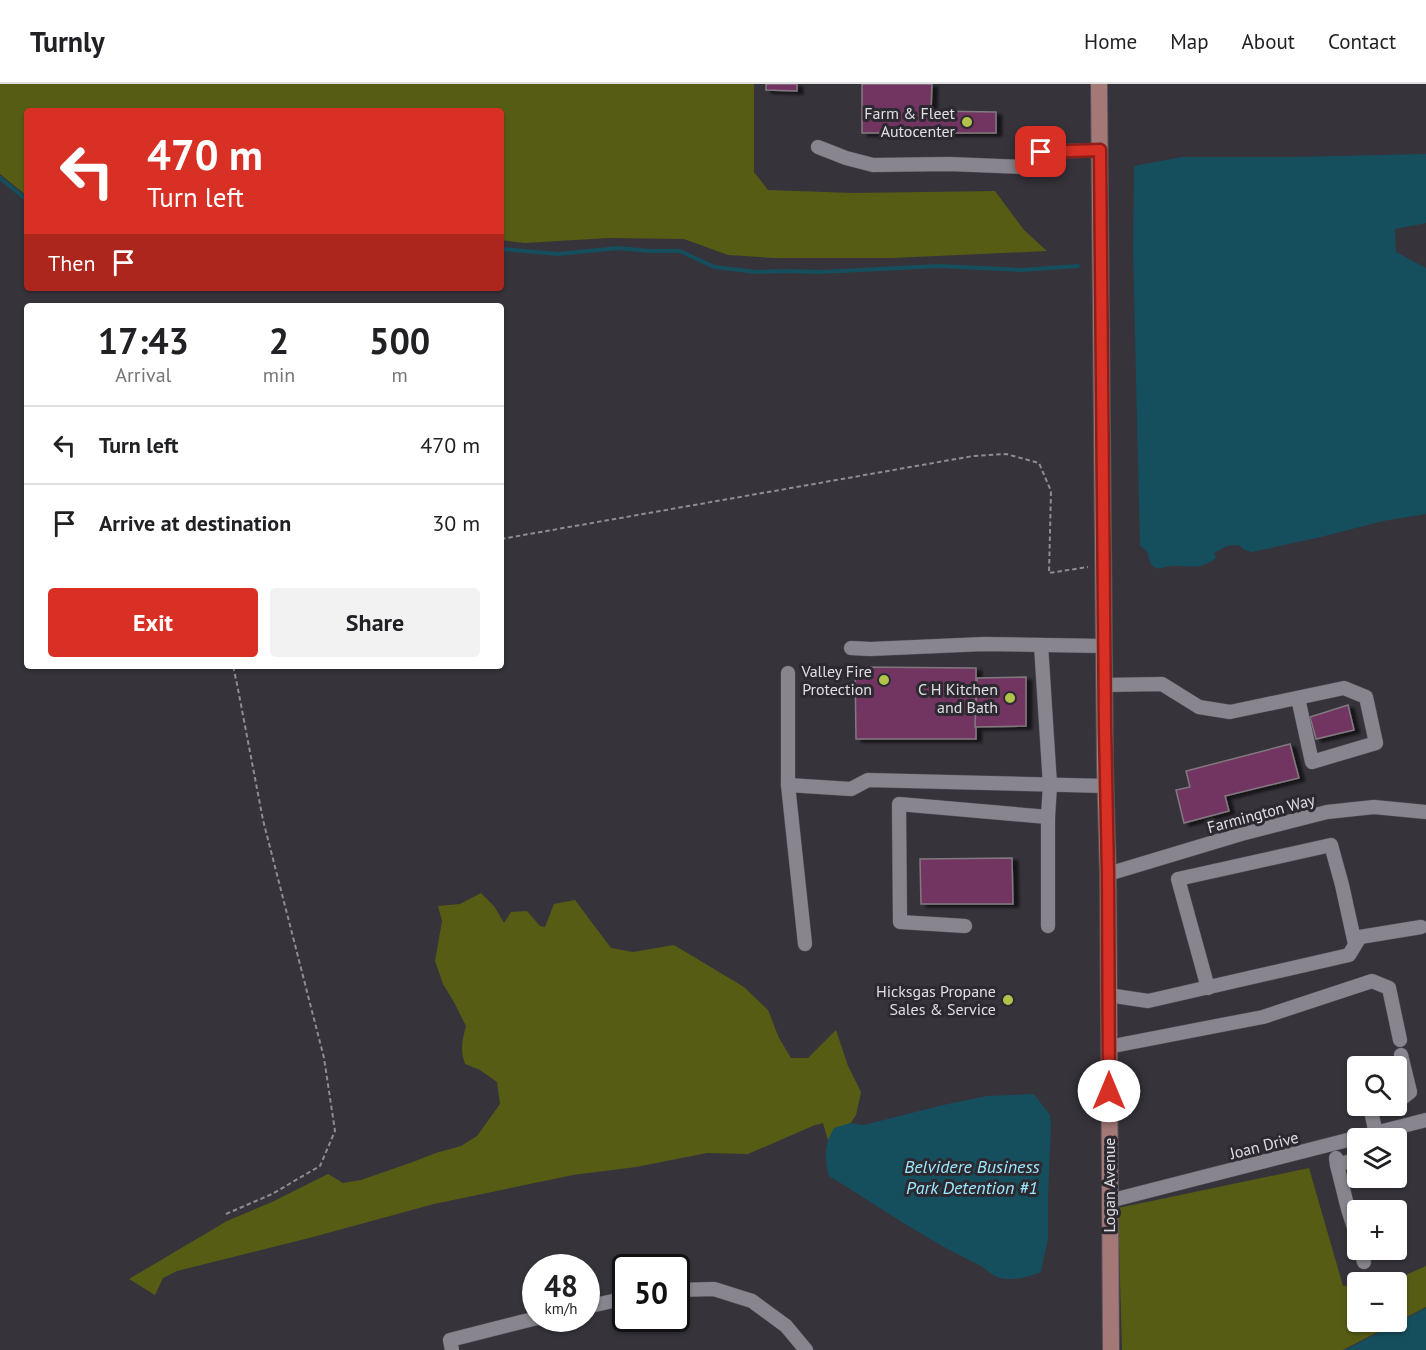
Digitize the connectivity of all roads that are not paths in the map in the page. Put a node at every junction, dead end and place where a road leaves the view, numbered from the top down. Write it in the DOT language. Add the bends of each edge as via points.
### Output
graph roads {
  1 [pos="1099,84"];
  2 [pos="818,147"];
  3 [pos="1100,150"];
  4 [pos="1041,152"];
  5 [pos="1046,168"];
  6 [pos="1041,645"];
  7 [pos="1104,646"];
  8 [pos="851,648"];
  9 [pos="788,673"];
  10 [pos="1104,685"];
  11 [pos="1298,698"];
  12 [pos="788,785"];
  13 [pos="1050,785"];
  14 [pos="1106,786"];
  15 [pos="1426,812"];
  16 [pos="1048,817"];
  17 [pos="1108,874"];
  18 [pos="965,926"];
  19 [pos="1048,926"];
  20 [pos="1421,927"];
  21 [pos="805,944"];
  22 [pos="1355,944"];
  23 [pos="1208,988"];
  24 [pos="1108,995"];
  25 [pos="1400,1040"];
  26 [pos="1108,1047"];
  27 [pos="1407,1080"];
  28 [pos="1407,1094"];
  29 [pos="1426,1120"];
  30 [pos="1402,1128"];
  31 [pos="1347,1141"];
  32 [pos="1332,1144"];
  33 [pos="1347,1162"];
  34 [pos="1337,1165"];
  35 [pos="1109,1201"];
  36 [pos="1347,1201"];
  37 [pos="690,1290"];
  38 [pos="522,1323"];
  39 [pos="451,1345"];
  40 [pos="806,1350"];
  41 [pos="1111,1350"];
  1 -- 3 [label="main road, Logan Avenue"];
  2 -- 5 [label="street" via="873,165"];
  3 -- 4 [label="street"];
  3 -- 7 [label="main road, Logan Avenue"];
  6 -- 7 [label="street"];
  6 -- 8 [label="street"];
  6 -- 13 [label="street"];
  7 -- 10 [label="main road, Logan Avenue"];
  9 -- 12 [label="street"];
  10 -- 11 [label="street" via="1162,684 1199,707 1230,712"];
  10 -- 14 [label="main road, Logan Avenue"];
  11 -- 11 [label="street" via="1344,688 1366,697 1376,743 1312,762"];
  12 -- 13 [label="street" via="851,789 868,780"];
  12 -- 21 [label="street"];
  13 -- 14 [label="street"];
  13 -- 16 [label="street"];
  14 -- 17 [label="main road, Logan Avenue"];
  15 -- 17 [label="street, Farmington Way" via="1374,807 1327,812"];
  16 -- 18 [label="street" via="899,804 900,922"];
  16 -- 19 [label="street"];
  17 -- 24 [label="main road, Logan Avenue"];
  20 -- 22 [label="street" via="1360,937"];
  22 -- 23 [label="street" via="1349,955"];
  22 -- 23 [label="street" via="1331,845 1178,879"];
  23 -- 24 [label="street" via="1148,1001"];
  24 -- 26 [label="main road, Logan Avenue"];
  25 -- 26 [label="street" via="1389,988 1372,981 1263,1017"];
  26 -- 35 [label="main road, Logan Avenue"];
  27 -- 28 [label="street"];
  29 -- 30 [label="street, Joan Drive"];
  31 -- 32 [label="street, Joan Drive"];
  32 -- 34 [label="street"];
  32 -- 35 [label="street, Joan Drive"];
  33 -- 34 [label="street"];
  34 -- 36 [label="street"];
  35 -- 41 [label="main road, Logan Avenue"];
  37 -- 40 [label="street" via="714,1289 752,1301 786,1326"];
  38 -- 39 [label="street"];
}
